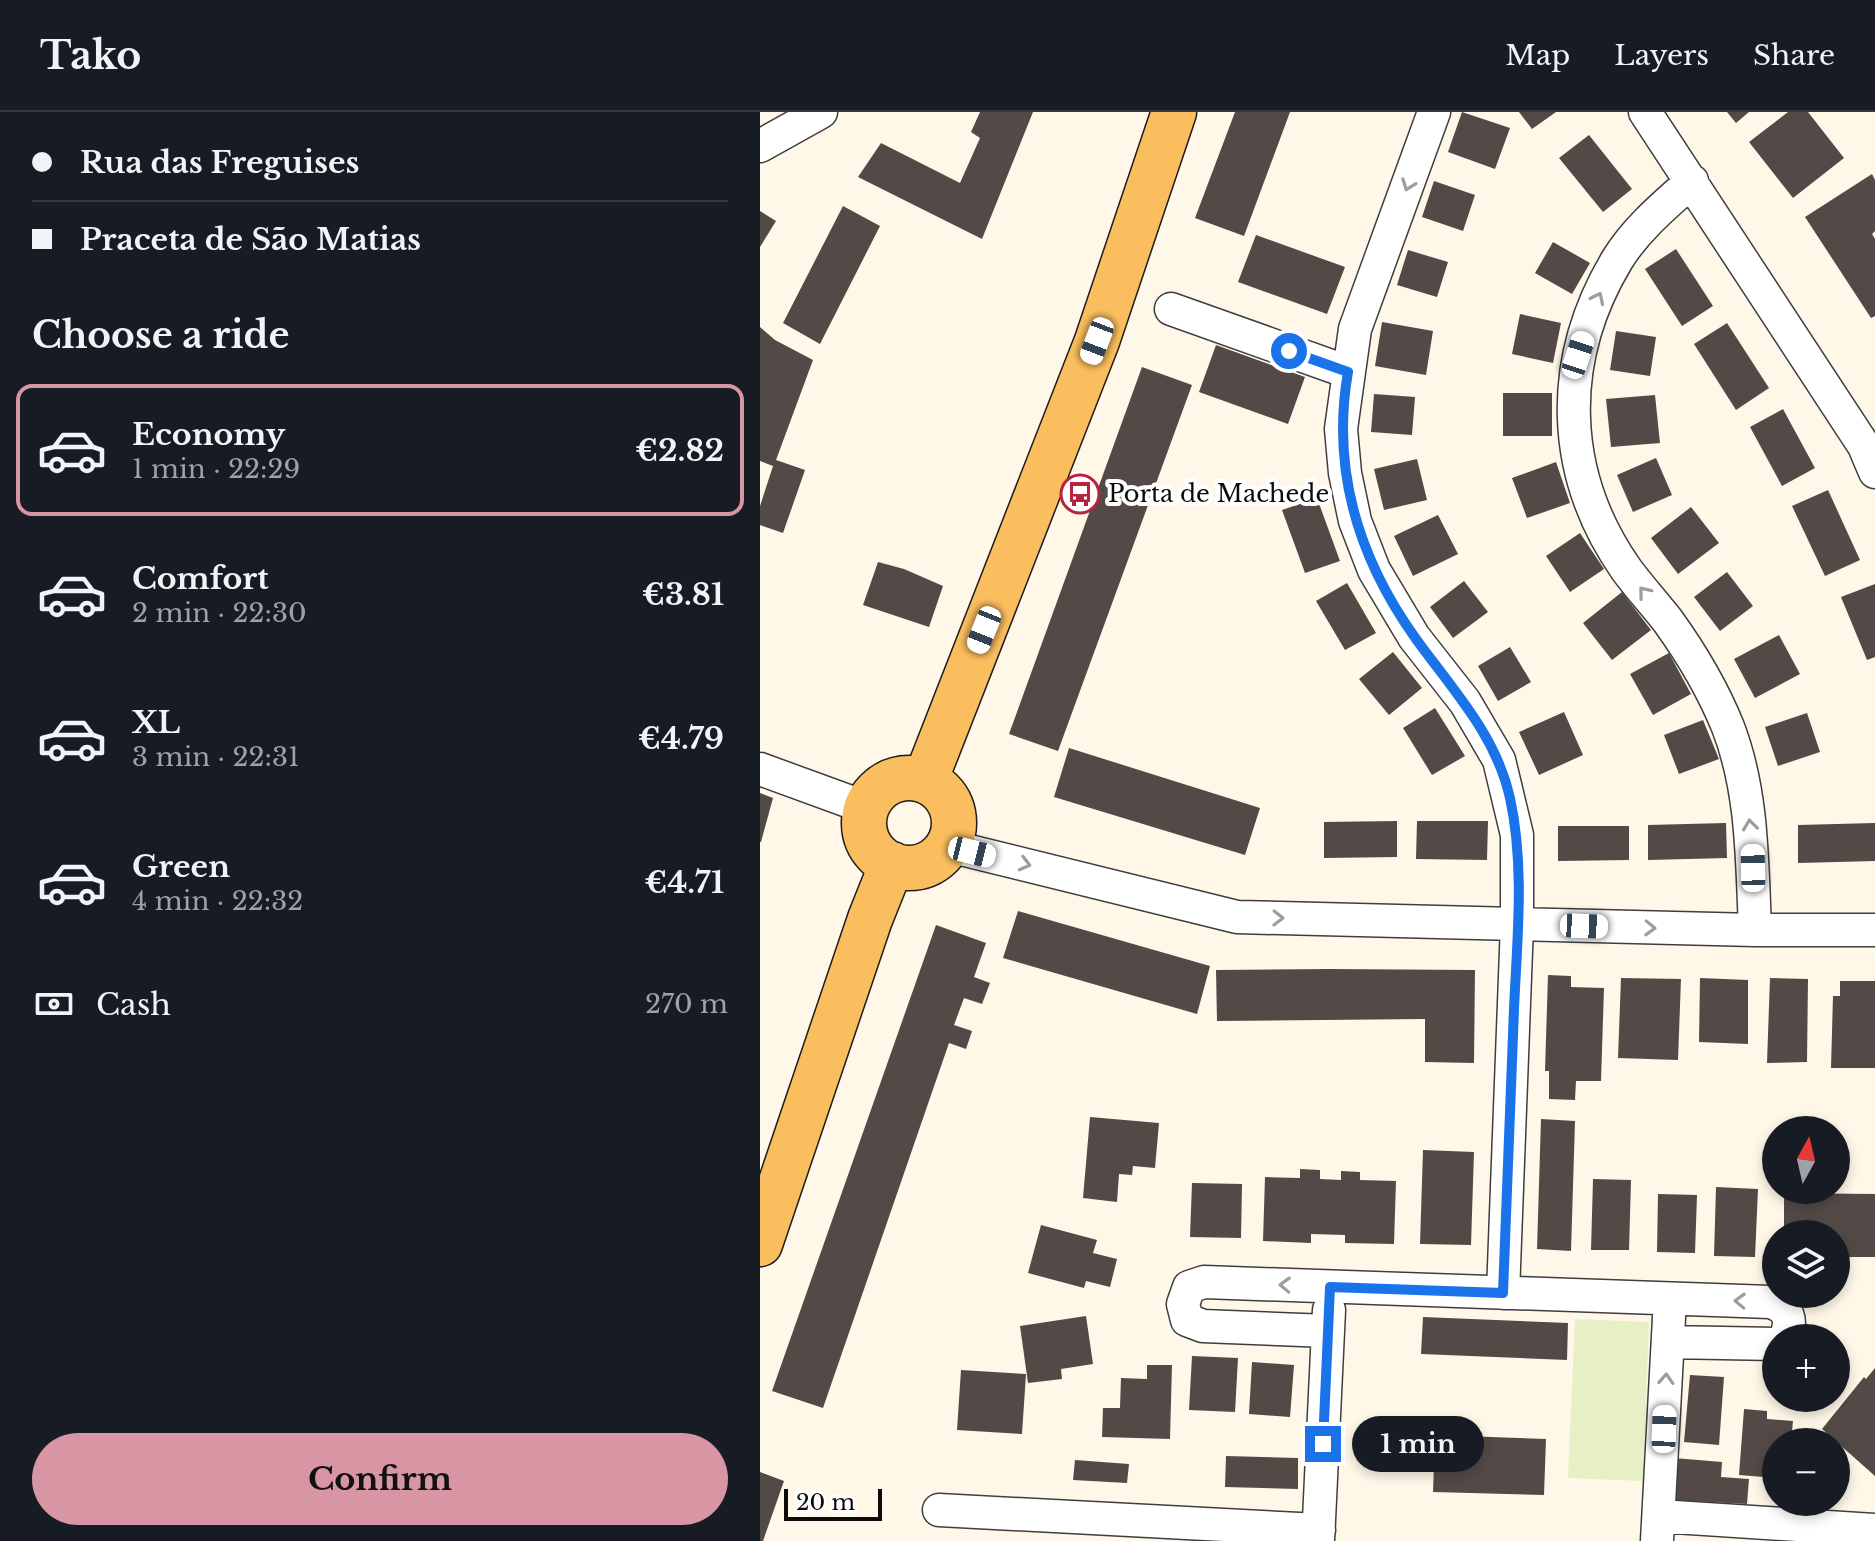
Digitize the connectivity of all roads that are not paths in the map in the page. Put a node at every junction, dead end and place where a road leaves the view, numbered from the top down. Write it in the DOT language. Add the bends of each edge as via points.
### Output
graph roads {
  1 [pos="1174,112"];
  2 [pos="1434,112"];
  3 [pos="1645,112"];
  4 [pos="806,116"];
  5 [pos="760,146"];
  6 [pos="1692,181"];
  7 [pos="1171,309"];
  8 [pos="1348,372"];
  9 [pos="1875,472"];
  10 [pos="760,769"];
  11 [pos="925,781"];
  12 [pos="867,808"];
  13 [pos="949,846"];
  14 [pos="892,864"];
  15 [pos="1517,924"];
  16 [pos="1755,930"];
  17 [pos="1875,930"];
  18 [pos="760,1244"];
  19 [pos="1330,1287"];
  20 [pos="1503,1293"];
  21 [pos="1670,1299"];
  22 [pos="1790,1324"];
  23 [pos="1328,1331"];
  24 [pos="1668,1342"];
  25 [pos="1762,1344"];
  26 [pos="939,1510"];
  27 [pos="1658,1528"];
  28 [pos="1874,1530"];
  29 [pos="1318,1535"];
  1 -- 11 [label="main road" via="1097,341"];
  2 -- 8 [label="street, one-way" via="1355,329"];
  3 -- 6 [label="street"];
  4 -- 5 [label="street"];
  6 -- 9 [label="street" via="1864,446"];
  16 -- 6 [label="street, one-way" via="1745,783 1728,726 1693,659 1604,534 1585,492 1576,448 1572,400 1578,355 1594,306 1618,259 1654,215"];
  7 -- 8 [label="street"];
  8 -- 15 [label="street" via="1341,429 1355,521 1374,570 1414,637 1465,702 1499,760 1517,835"];
  10 -- 12 [label="street"];
  11 -- 12 [label="main road" via="911,778 884,786"];
  11 -- 13 [label="main road" via="949,801 954,831"];
  12 -- 14 [label="main road" via="864,821 871,847"];
  13 -- 14 [label="main road" via="930,864 904,869"];
  13 -- 15 [label="street, one-way" via="1237,917"];
  14 -- 18 [label="main road"];
  15 -- 16 [label="street, one-way"];
  15 -- 20 [label="street"];
  16 -- 17 [label="street"];
  19 -- 20 [label="street"];
  19 -- 23 [label="street"];
  19 -- 23 [label="street, one-way" via="1204,1282 1189,1287 1183,1304 1187,1320 1203,1326"];
  20 -- 21 [label="street"];
  22 -- 21 [label="street, one-way" via="1779,1305"];
  21 -- 24 [label="street"];
  23 -- 29 [label="street"];
  24 -- 25 [label="street"];
  27 -- 24 [label="street, one-way"];
  26 -- 29 [label="street"];
  27 -- 28 [label="street"];
}
